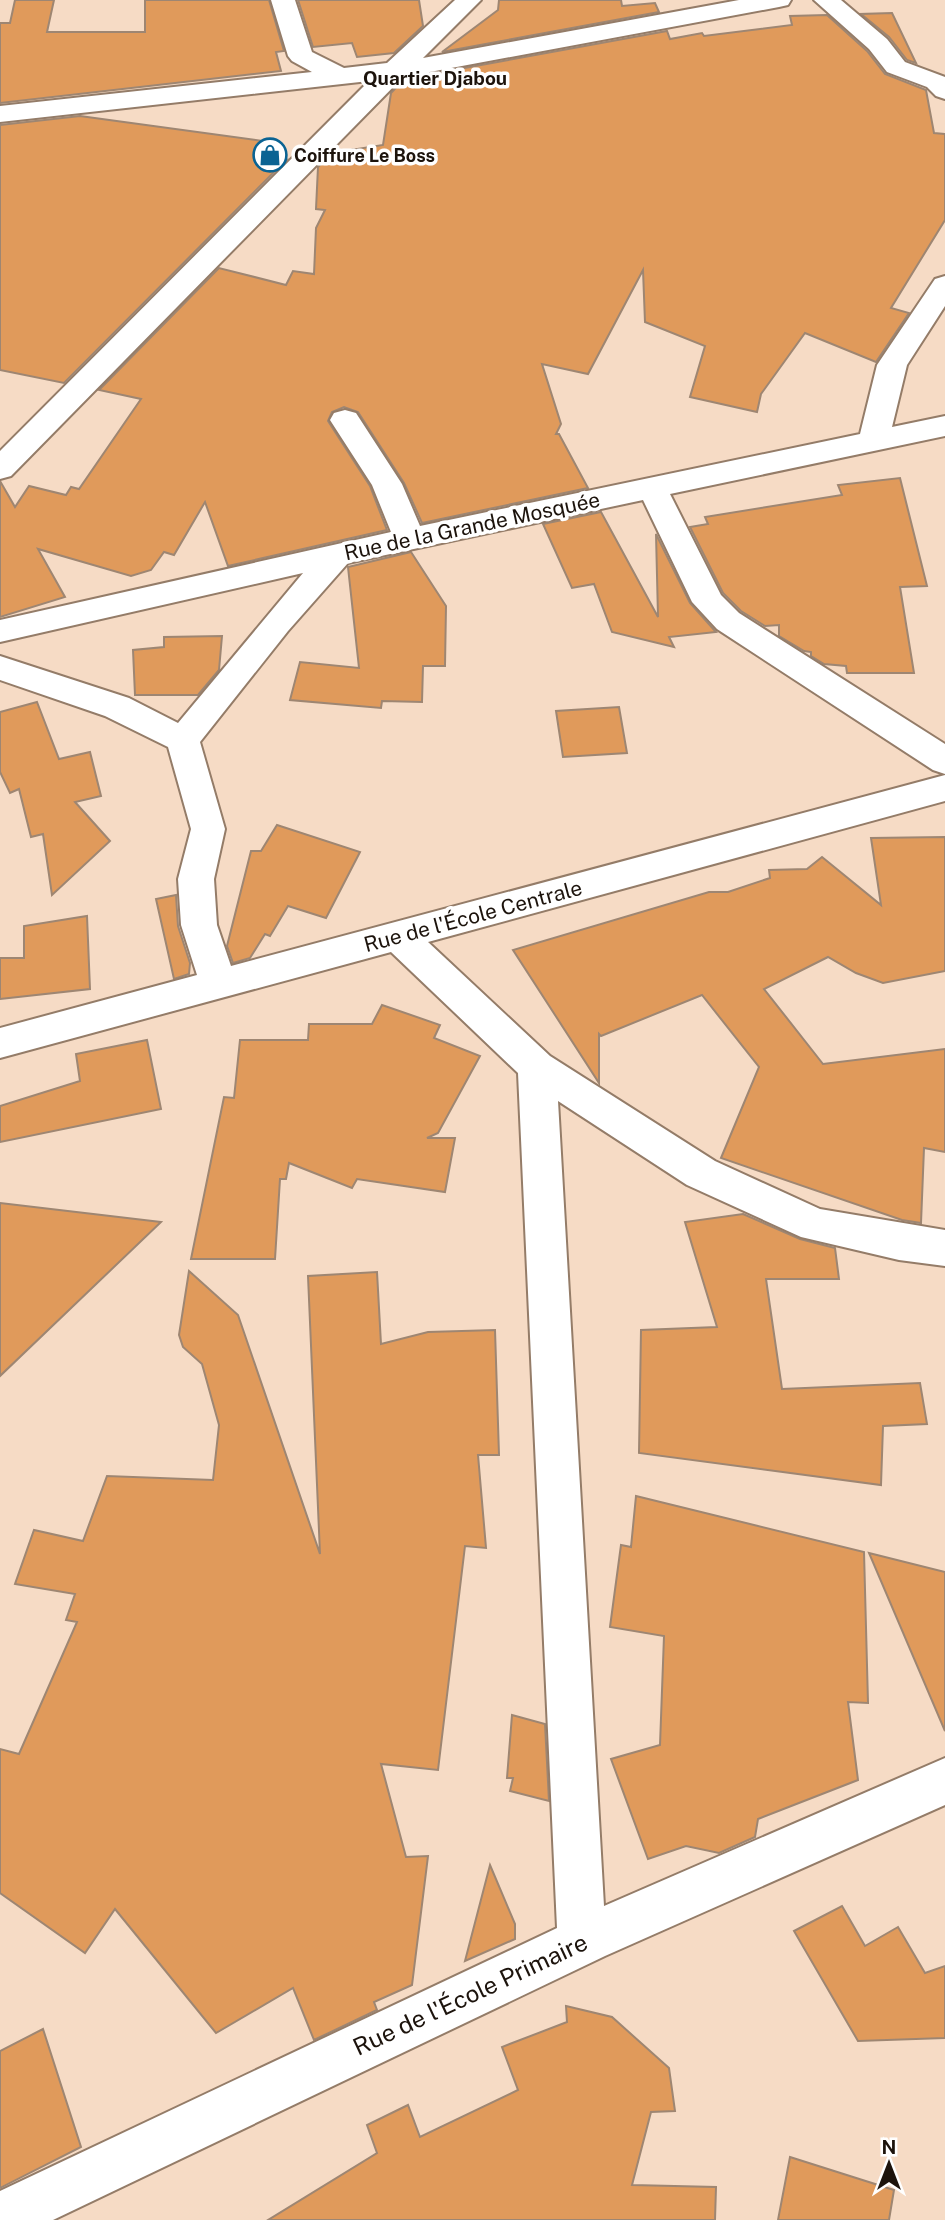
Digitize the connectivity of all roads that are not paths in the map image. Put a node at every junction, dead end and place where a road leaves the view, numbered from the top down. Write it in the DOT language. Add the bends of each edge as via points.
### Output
graph roads {
  1 [pos="283,0"];
  2 [pos="468,0"];
  3 [pos="779,0"];
  4 [pos="826,0"];
  5 [pos="397,70"];
  6 [pos="342,77"];
  7 [pos="945,91"];
  8 [pos="0,114"];
  9 [pos="945,285"];
  10 [pos="345,420"];
  11 [pos="945,426"];
  12 [pos="873,442"];
  13 [pos="0,469"];
  14 [pos="652,488"];
  15 [pos="410,539"];
  16 [pos="338,554"];
  17 [pos="0,631"];
  18 [pos="0,668"];
  19 [pos="183,740"];
  20 [pos="945,761"];
  21 [pos="945,788"];
  22 [pos="398,936"];
  23 [pos="219,984"];
  24 [pos="0,1043"];
  25 [pos="537,1067"];
  26 [pos="945,1248"];
  27 [pos="945,1781"];
  28 [pos="582,1941"];
  29 [pos="0,2218"];
  1 -- 6 [label="street" via="301,56"];
  2 -- 5 [label="street"];
  3 -- 5 [label="street"];
  4 -- 7 [label="street" via="878,44 896,67 936,82"];
  5 -- 6 [label="street"];
  5 -- 13 [label="street"];
  6 -- 8 [label="street"];
  9 -- 12 [label="street" via="892,365"];
  10 -- 15 [label="street" via="387,484"];
  11 -- 12 [label="street, Rue de la Grande Mosquée"];
  12 -- 14 [label="street, Rue de la Grande Mosquée"];
  14 -- 15 [label="street, Rue de la Grande Mosquée"];
  14 -- 20 [label="street" via="708,602 729,621"];
  15 -- 16 [label="street, Rue de la Grande Mosquée"];
  16 -- 17 [label="street, Rue de la Grande Mosquée"];
  16 -- 19 [label="street"];
  18 -- 19 [label="street" via="117,708"];
  19 -- 23 [label="street" via="208,829 196,879 199,925"];
  21 -- 22 [label="street, Rue de l'École Centrale"];
  22 -- 23 [label="street, Rue de l'École Centrale"];
  22 -- 25 [label="street"];
  23 -- 24 [label="street, Rue de l'École Centrale"];
  25 -- 26 [label="street" via="701,1172 815,1225"];
  25 -- 28 [label="street"];
  27 -- 28 [label="street, Rue de l'École Primaire"];
  28 -- 29 [label="street, Rue de l'École Primaire"];
}
